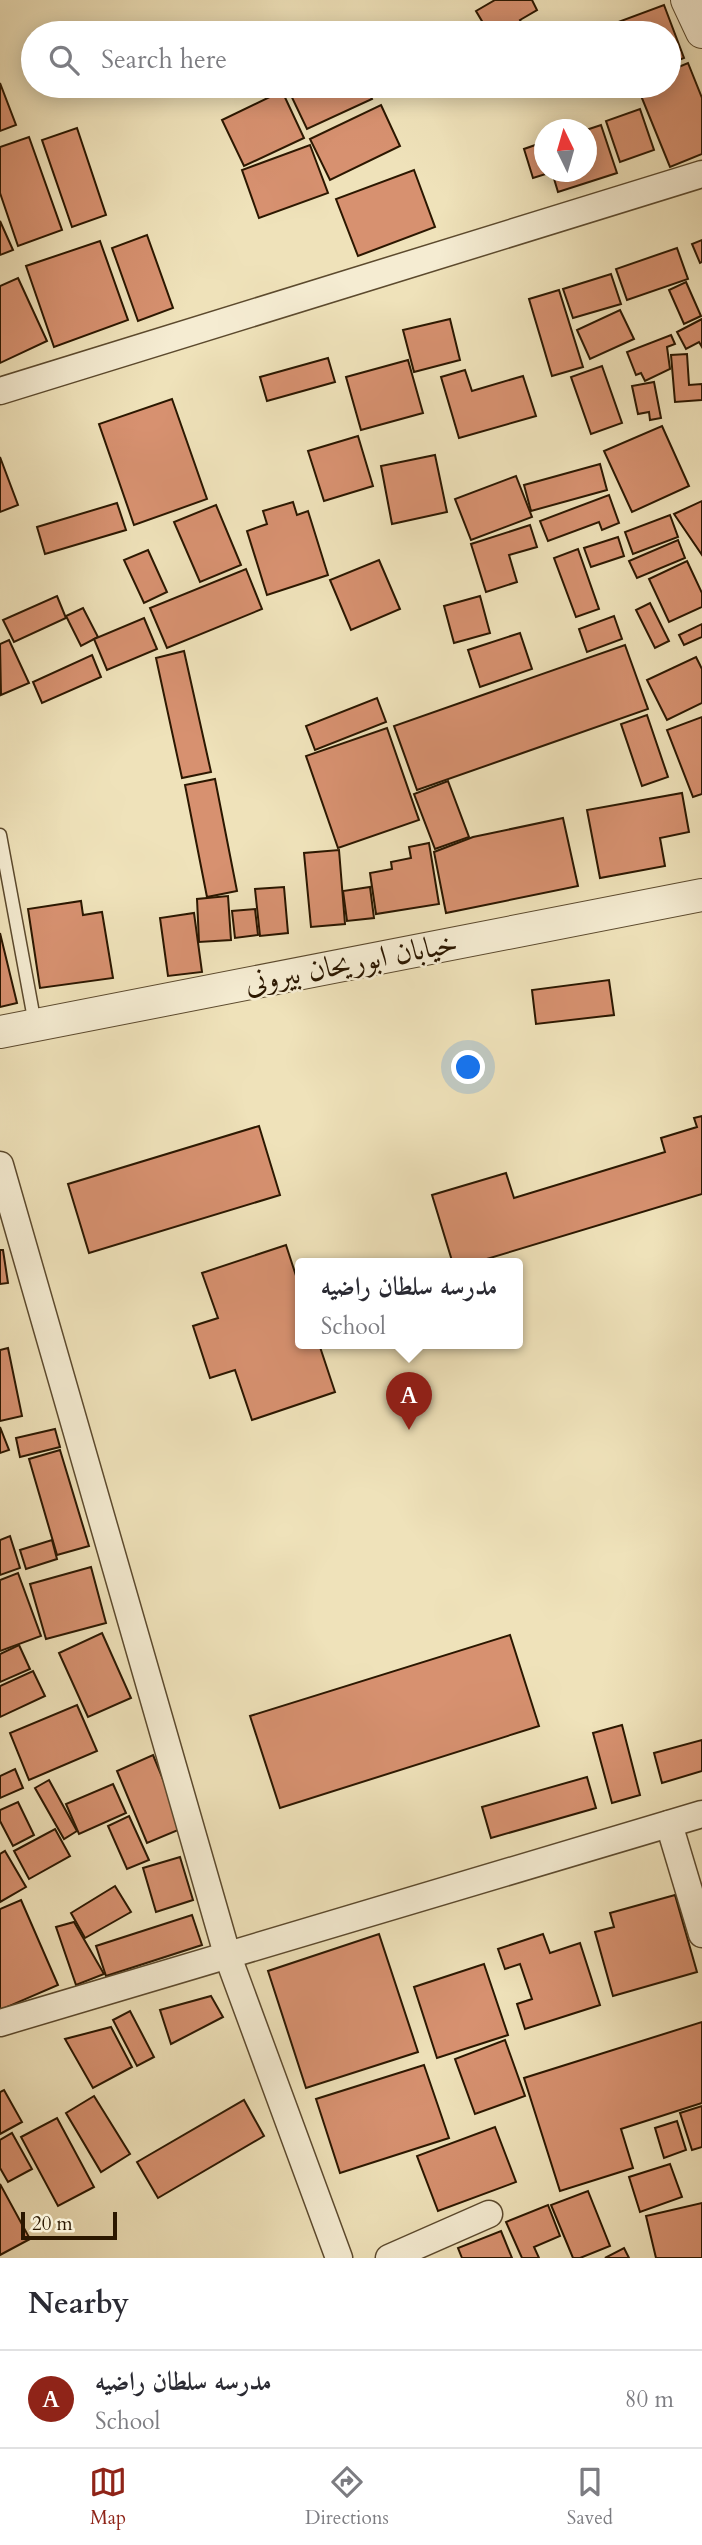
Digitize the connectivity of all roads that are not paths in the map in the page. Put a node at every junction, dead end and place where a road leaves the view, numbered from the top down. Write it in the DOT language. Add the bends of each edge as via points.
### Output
graph roads {
  1 [pos="687,0"];
  2 [pos="702,32"];
  3 [pos="702,174"];
  4 [pos="0,391"];
  5 [pos="0,835"];
  6 [pos="702,895"];
  7 [pos="35,1025"];
  8 [pos="0,1032"];
  9 [pos="0,1165"];
  10 [pos="702,1814"];
  11 [pos="669,1824"];
  12 [pos="702,1934"];
  13 [pos="227,1954"];
  14 [pos="0,2023"];
  15 [pos="489,2214"];
  16 [pos="339,2258"];
  17 [pos="389,2258"];
  1 -- 2 [label="street"];
  3 -- 4 [label="street"];
  5 -- 7 [label="lane"];
  6 -- 7 [label="street, خیابان ابوریحان بیرونی"];
  7 -- 8 [label="street, خیابان ابوریحان بیرونی"];
  9 -- 13 [label="street"];
  10 -- 11 [label="street"];
  11 -- 12 [label="street"];
  11 -- 13 [label="street"];
  13 -- 14 [label="street"];
  13 -- 16 [label="street"];
  15 -- 17 [label="street"];
}
